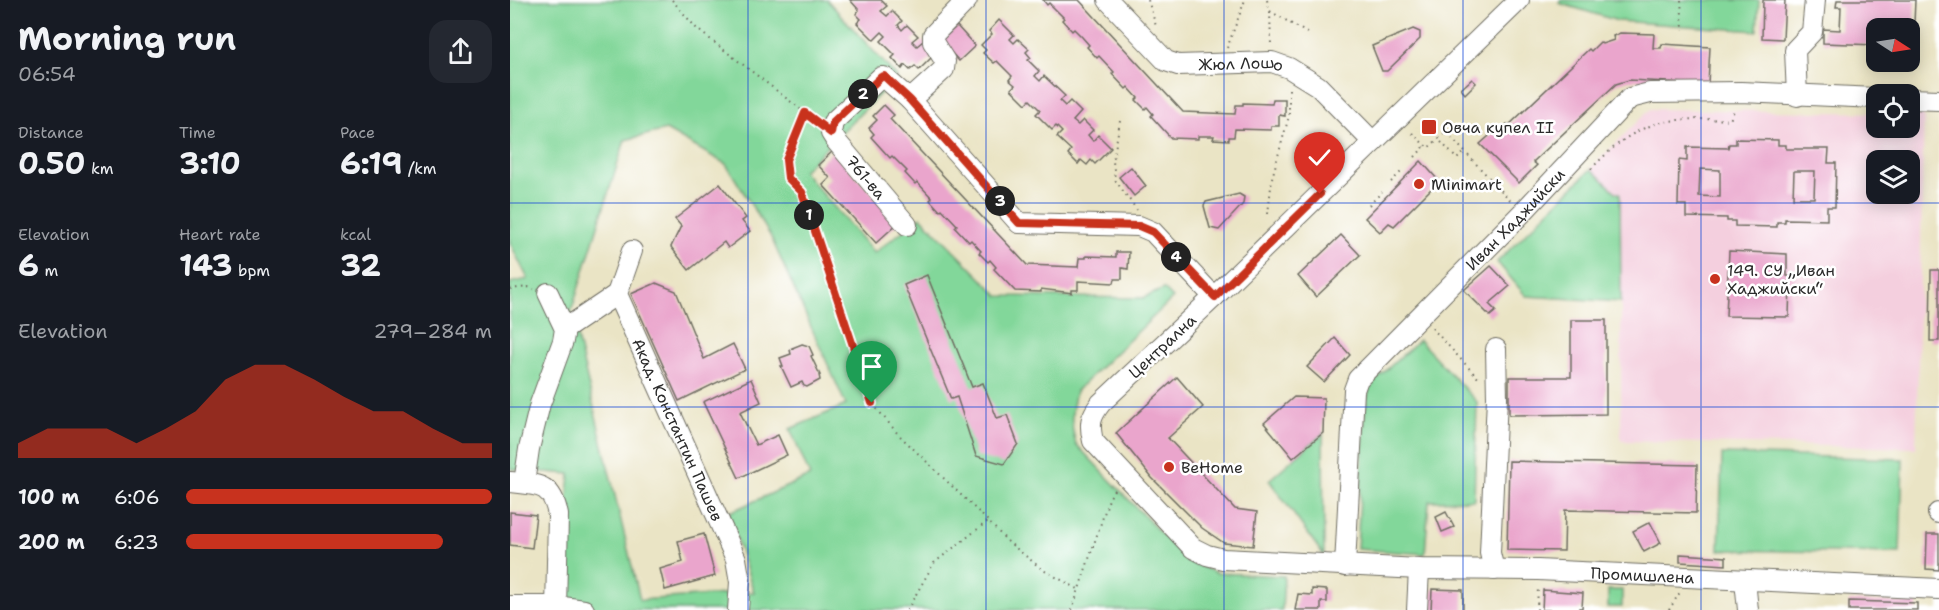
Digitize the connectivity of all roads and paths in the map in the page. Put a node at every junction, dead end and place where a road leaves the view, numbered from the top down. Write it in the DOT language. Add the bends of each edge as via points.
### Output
graph roads {
  1 [pos="672,0"];
  2 [pos="967,0"];
  3 [pos="1108,0"];
  4 [pos="1245,0"];
  5 [pos="1268,0"];
  6 [pos="1519,0"];
  7 [pos="1682,0"];
  8 [pos="1815,0"];
  9 [pos="1270,11"];
  10 [pos="1683,30"];
  11 [pos="1307,33"];
  12 [pos="1222,63"];
  13 [pos="1280,65"];
  14 [pos="1742,93"];
  15 [pos="1797,96"];
  16 [pos="1866,98"];
  17 [pos="1920,99"];
  18 [pos="910,100"];
  19 [pos="1939,100"];
  20 [pos="805,113"];
  21 [pos="1120,121"];
  22 [pos="831,133"];
  23 [pos="1412,133"];
  24 [pos="1373,142"];
  25 [pos="1442,142"];
  26 [pos="1425,144"];
  27 [pos="1465,152"];
  28 [pos="1415,157"];
  29 [pos="1591,169"];
  30 [pos="1403,170"];
  31 [pos="1391,182"];
  32 [pos="1382,192"];
  33 [pos="1370,205"];
  34 [pos="1522,213"];
  35 [pos="1268,214"];
  36 [pos="907,225"];
  37 [pos="1153,232"];
  38 [pos="632,251"];
  39 [pos="510,289"];
  40 [pos="548,293"];
  41 [pos="617,294"];
  42 [pos="1215,297"];
  43 [pos="1420,315"];
  44 [pos="565,329"];
  45 [pos="1501,361"];
  46 [pos="1497,398"];
  47 [pos="517,483"];
  48 [pos="1109,499"];
  49 [pos="988,521"];
  50 [pos="1345,566"];
  51 [pos="1419,569"];
  52 [pos="1494,570"];
  53 [pos="1538,570"];
  54 [pos="1745,580"];
  55 [pos="1939,589"];
  56 [pos="1080,590"];
  57 [pos="510,606"];
  58 [pos="556,608"];
  59 [pos="584,610"];
  60 [pos="738,610"];
  61 [pos="907,610"];
  62 [pos="1072,610"];
  63 [pos="1418,610"];
  64 [pos="1537,610"];
  65 [pos="1748,610"];
  1 -- 20 [label="path" via="697,29"];
  2 -- 18 [label="street" via="933,35 945,61 944,69"];
  3 -- 12 [label="street, Жюл Лошо" via="1166,61 1178,65"];
  4 -- 12 [label="path"];
  5 -- 9 [label="path"];
  6 -- 24 [label="street, Централна"];
  7 -- 10 [label="path"];
  8 -- 15 [label="street" via="1812,32 1795,50"];
  9 -- 11 [label="path"];
  9 -- 13 [label="path"];
  12 -- 13 [label="street, Жюл Лошо"];
  13 -- 24 [label="street, Жюл Лошо" via="1318,86"];
  13 -- 35 [label="path" via="1289,116 1272,178"];
  14 -- 15 [label="street, Иван Хаджийски"];
  14 -- 29 [label="path" via="1730,120 1684,118 1652,124 1629,135"];
  14 -- 34 [label="street, Иван Хаджийски" via="1650,93 1630,98"];
  15 -- 16 [label="street, Иван Хаджийски"];
  17 -- 19 [label="street"];
  18 -- 22 [label="street" via="889,79 881,77 833,122"];
  18 -- 37 [label="street" via="1019,223 1125,225"];
  20 -- 22 [label="path"];
  20 -- 49 [label="path" via="786,160 788,178 802,192 872,403 898,434"];
  21 -- 37 [label="path" via="1113,161 1115,180"];
  22 -- 36 [label="street, 761-ва"];
  23 -- 26 [label="path"];
  24 -- 42 [label="street, Централна"];
  25 -- 27 [label="path" via="1457,159"];
  26 -- 27 [label="path" via="1428,148 1446,132"];
  26 -- 28 [label="path"];
  27 -- 34 [label="path"];
  30 -- 31 [label="path"];
  32 -- 33 [label="path"];
  34 -- 43 [label="street, Иван Хаджийски"];
  37 -- 42 [label="street"];
  38 -- 41 [label="street"];
  39 -- 40 [label="path" via="528,287"];
  40 -- 44 [label="street"];
  41 -- 44 [label="street"];
  41 -- 60 [label="street, Акад. Константин Пашев" via="736,559 740,582"];
  42 -- 50 [label="street, Централна" via="1101,403 1090,426 1093,441 1193,548 1207,555"];
  43 -- 46 [label="path"];
  43 -- 50 [label="street, Иван Хаджийски" via="1358,379 1353,390"];
  44 -- 47 [label="street"];
  45 -- 46 [label="street"];
  46 -- 52 [label="street" via="1501,447 1490,553"];
  47 -- 58 [label="street" via="539,486 553,495 558,515"];
  48 -- 56 [label="path"];
  49 -- 56 [label="path" via="1043,570"];
  49 -- 61 [label="path" via="934,563"];
  50 -- 51 [label="street, Промишлена"];
  51 -- 52 [label="street, Промишлена"];
  51 -- 63 [label="street"];
  52 -- 53 [label="street, Промишлена"];
  53 -- 54 [label="street, Промишлена"];
  53 -- 64 [label="path"];
  54 -- 55 [label="street, Промишлена"];
  54 -- 65 [label="street"];
  56 -- 62 [label="path"];
  57 -- 58 [label="street"];
  58 -- 59 [label="street"];
}
